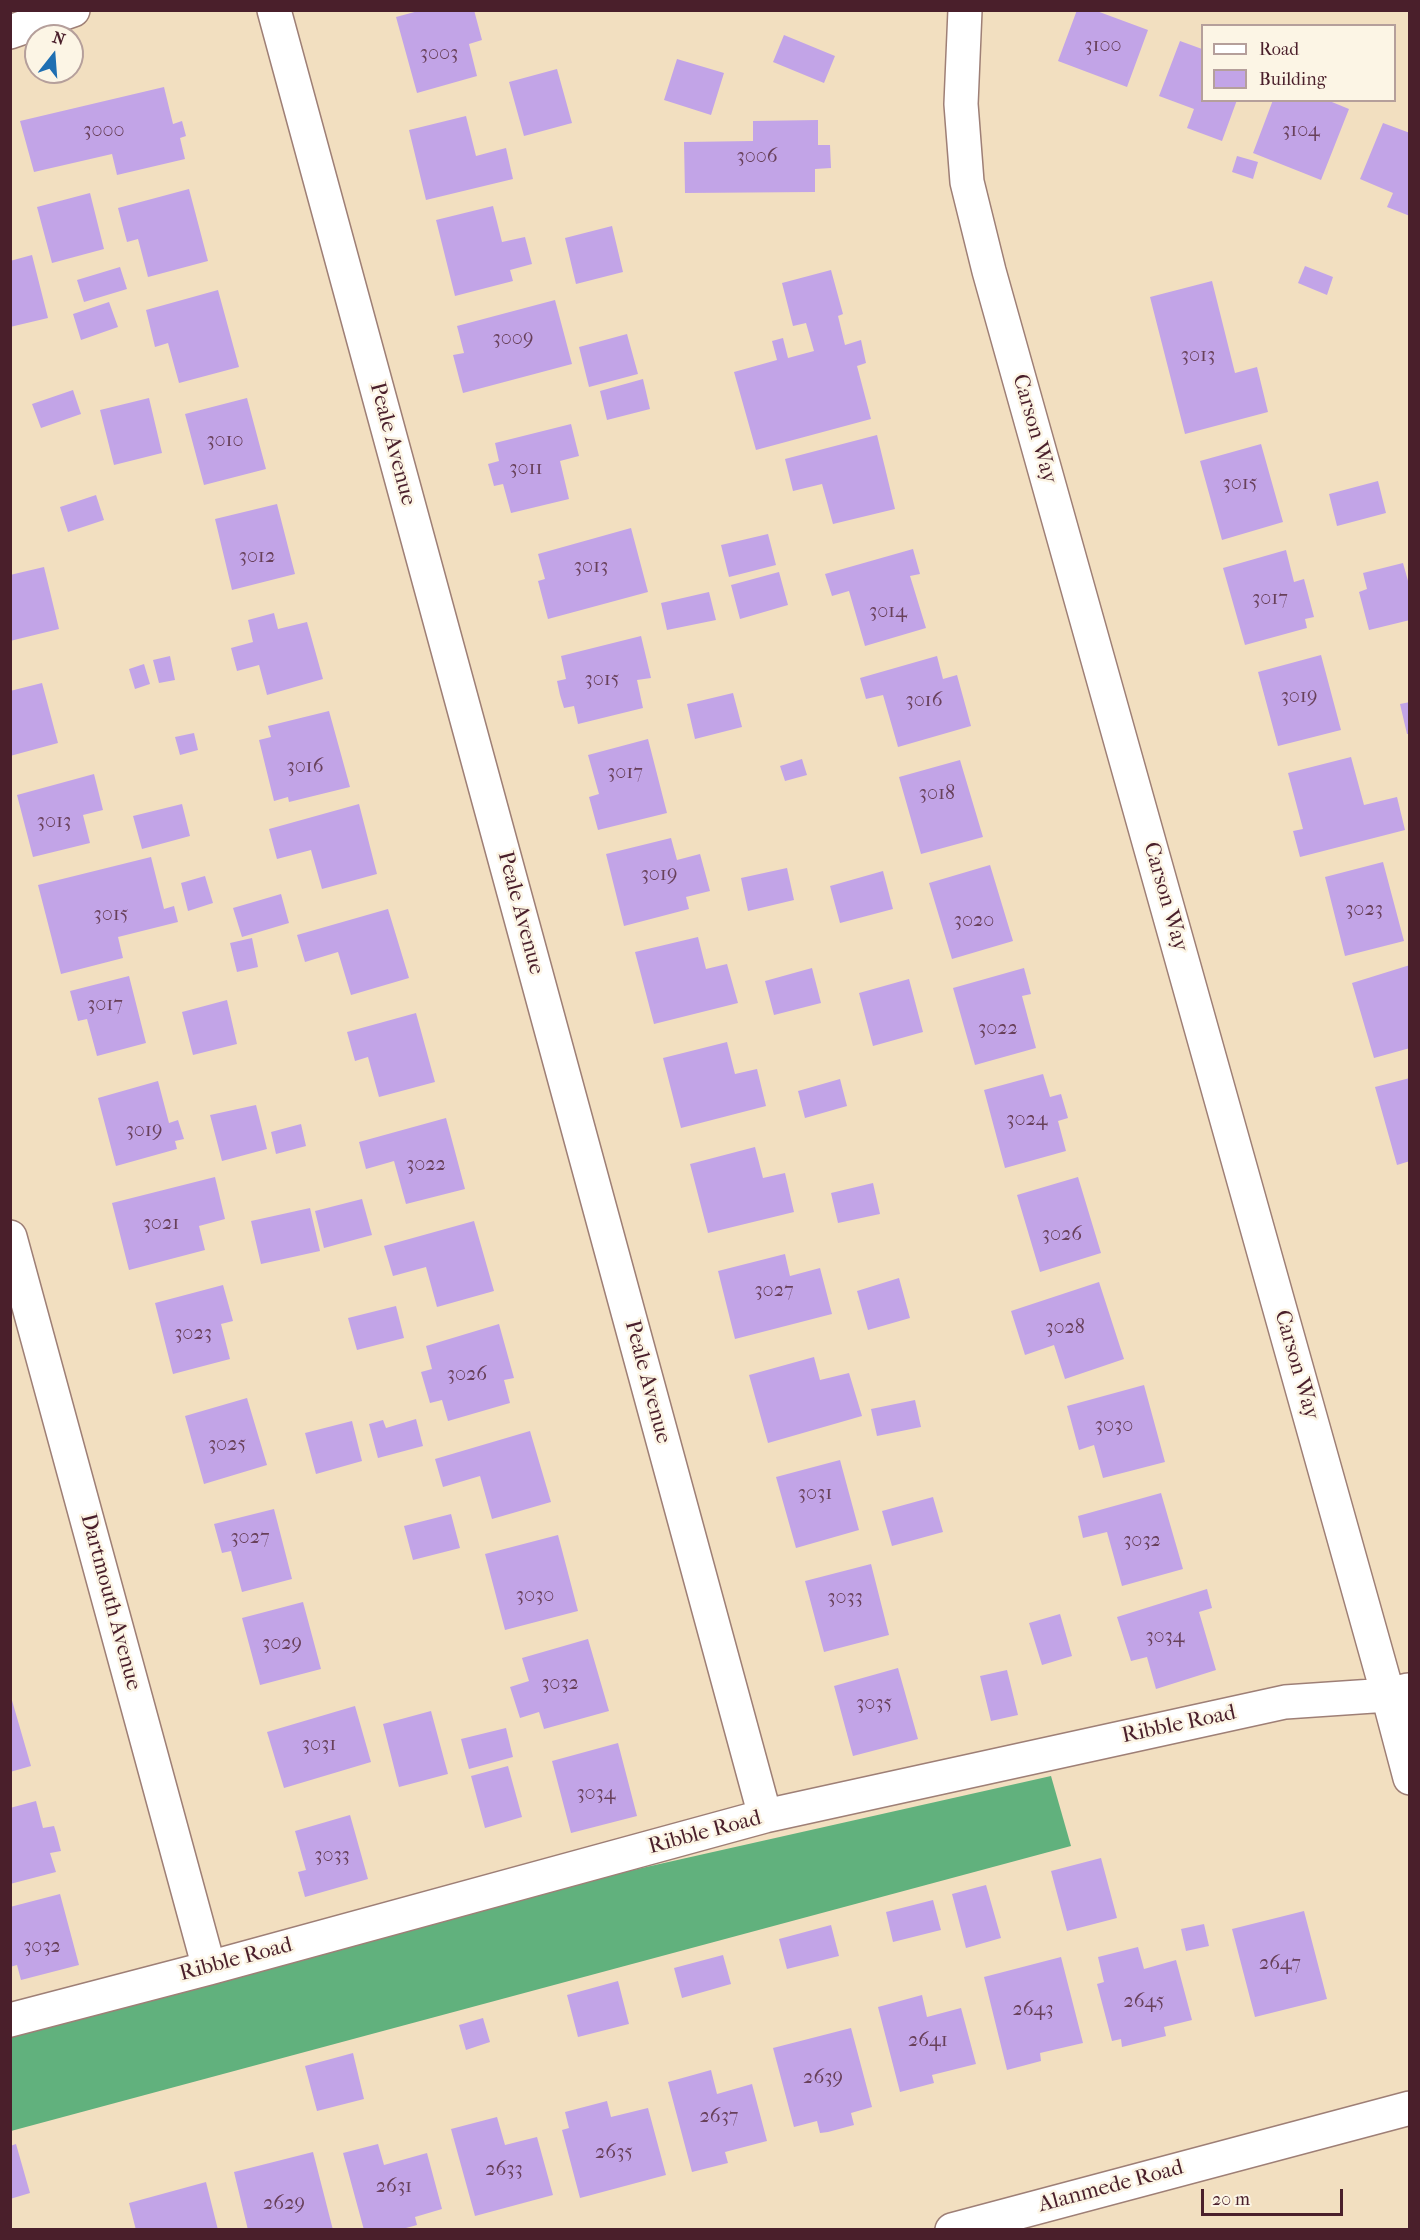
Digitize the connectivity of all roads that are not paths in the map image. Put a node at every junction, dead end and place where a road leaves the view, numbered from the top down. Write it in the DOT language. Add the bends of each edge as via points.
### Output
graph roads {
  1 [pos="73,10"];
  2 [pos="274,10"];
  3 [pos="965,10"];
  4 [pos="10,32"];
  5 [pos="10,1237"];
  6 [pos="1399,1693"];
  7 [pos="1410,1778"];
  8 [pos="765,1816"];
  9 [pos="209,1968"];
  10 [pos="10,2020"];
  11 [pos="1410,2108"];
  12 [pos="952,2229"];
  1 -- 4 [label="street"];
  2 -- 8 [label="street, Peale Avenue"];
  3 -- 6 [label="street, Carson Way" via="961,104 967,182 986,260"];
  5 -- 9 [label="street, Dartmouth Avenue"];
  6 -- 7 [label="street, Carson Way"];
  6 -- 8 [label="street, Ribble Road" via="1285,1702"];
  8 -- 9 [label="street, Ribble Road"];
  9 -- 10 [label="street, Ribble Road"];
  11 -- 12 [label="street, Alanmede Road"];
}
